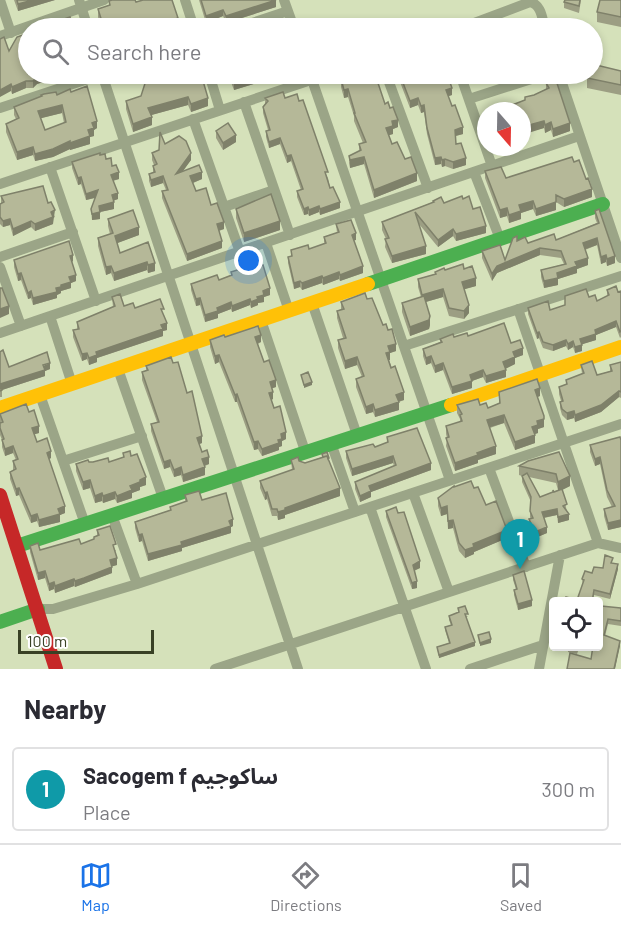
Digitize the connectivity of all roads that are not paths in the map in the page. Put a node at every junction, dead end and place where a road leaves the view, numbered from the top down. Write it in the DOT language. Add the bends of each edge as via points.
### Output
graph roads {
  1 [pos="0,0"];
  2 [pos="104,0"];
  3 [pos="185,0"];
  4 [pos="284,0"];
  5 [pos="80,4"];
  6 [pos="288,11"];
  7 [pos="47,18"];
  8 [pos="191,18"];
  9 [pos="267,18"];
  10 [pos="290,18"];
  11 [pos="489,18"];
  12 [pos="542,18"];
  13 [pos="6,35"];
  14 [pos="72,84"];
  15 [pos="105,84"];
  16 [pos="212,84"];
  17 [pos="290,84"];
  18 [pos="314,84"];
  19 [pos="390,84"];
  20 [pos="464,84"];
  21 [pos="516,84"];
  22 [pos="562,84"];
  23 [pos="469,99"];
  24 [pos="244,102"];
  25 [pos="0,108"];
  26 [pos="220,110"];
  27 [pos="193,119"];
  28 [pos="579,136"];
  29 [pos="125,142"];
  30 [pos="492,166"];
  31 [pos="50,167"];
  32 [pos="474,172"];
  33 [pos="1,180"];
  34 [pos="428,188"];
  35 [pos="274,190"];
  36 [pos="603,204"];
  37 [pos="224,207"];
  38 [pos="358,212"];
  39 [pos="616,231"];
  40 [pos="73,232"];
  41 [pos="290,235"];
  42 [pos="500,240"];
  43 [pos="266,243"];
  44 [pos="240,252"];
  45 [pos="0,257"];
  46 [pos="621,258"];
  47 [pos="0,267"];
  48 [pos="169,276"];
  49 [pos="621,276"];
  50 [pos="381,279"];
  51 [pos="96,301"];
  52 [pos="312,303"];
  53 [pos="518,309"];
  54 [pos="289,310"];
  55 [pos="50,316"];
  56 [pos="261,320"];
  57 [pos="21,326"];
  58 [pos="0,333"];
  59 [pos="191,344"];
  60 [pos="404,346"];
  61 [pos="621,347"];
  62 [pos="118,369"];
  63 [pos="540,376"];
  64 [pos="72,384"];
  65 [pos="40,395"];
  66 [pos="0,408"];
  67 [pos="426,411"];
  68 [pos="621,424"];
  69 [pos="357,435"];
  70 [pos="142,436"];
  71 [pos="331,442"];
  72 [pos="564,443"];
  73 [pos="305,451"];
  74 [pos="63,462"];
  75 [pos="489,468"];
  76 [pos="234,474"];
  77 [pos="450,480"];
  78 [pos="413,493"];
  79 [pos="163,498"];
  80 [pos="1,499"];
  81 [pos="370,507"];
  82 [pos="355,512"];
  83 [pos="112,515"];
  84 [pos="85,524"];
  85 [pos="598,543"];
  86 [pos="257,544"];
  87 [pos="17,546"];
  88 [pos="621,548"];
  89 [pos="560,555"];
  90 [pos="526,567"];
  91 [pos="137,584"];
  92 [pos="449,592"];
  93 [pos="404,607"];
  94 [pos="38,609"];
  95 [pos="0,622"];
  96 [pos="290,644"];
  97 [pos="543,645"];
  98 [pos="56,669"];
  99 [pos="216,669"];
  100 [pos="298,669"];
  101 [pos="426,669"];
  102 [pos="470,669"];
  103 [pos="539,669"];
  1 -- 13 [label="street"];
  2 -- 5 [label="street"];
  3 -- 8 [label="street"];
  4 -- 6 [label="street"];
  5 -- 7 [label="street"];
  6 -- 9 [label="street"];
  6 -- 10 [label="street"];
  11 -- 12 [label="street" via="530,3 539,7"];
  14 -- 25 [label="street"];
  15 -- 29 [label="street"];
  16 -- 26 [label="street"];
  17 -- 24 [label="street"];
  18 -- 38 [label="street"];
  19 -- 34 [label="street"];
  20 -- 23 [label="street"];
  21 -- 23 [label="street"];
  22 -- 28 [label="street"];
  23 -- 30 [label="street"];
  24 -- 26 [label="street"];
  24 -- 35 [label="street"];
  26 -- 27 [label="street"];
  27 -- 29 [label="street"];
  27 -- 37 [label="street"];
  28 -- 30 [label="street"];
  28 -- 36 [label="street"];
  29 -- 31 [label="street"];
  29 -- 48 [label="street"];
  30 -- 32 [label="street"];
  31 -- 33 [label="street"];
  31 -- 40 [label="street"];
  32 -- 34 [label="street"];
  32 -- 42 [label="street"];
  34 -- 38 [label="street"];
  35 -- 37 [label="street"];
  35 -- 41 [label="street"];
  36 -- 39 [label="street"];
  36 -- 42 [label="street"];
  37 -- 44 [label="street"];
  38 -- 41 [label="street"];
  38 -- 50 [label="street"];
  39 -- 46 [label="street"];
  40 -- 45 [label="street"];
  40 -- 51 [label="street"];
  41 -- 43 [label="street"];
  42 -- 50 [label="street"];
  43 -- 44 [label="street"];
  43 -- 54 [label="street"];
  44 -- 48 [label="street"];
  47 -- 57 [label="street"];
  48 -- 51 [label="street"];
  48 -- 59 [label="street"];
  49 -- 53 [label="street"];
  50 -- 52 [label="street"];
  50 -- 60 [label="street"];
  51 -- 55 [label="street"];
  52 -- 54 [label="street"];
  52 -- 69 [label="street"];
  53 -- 60 [label="street"];
  53 -- 63 [label="street"];
  54 -- 56 [label="street"];
  55 -- 57 [label="street"];
  55 -- 64 [label="street"];
  56 -- 59 [label="street"];
  56 -- 73 [label="street"];
  57 -- 58 [label="street"];
  59 -- 62 [label="street"];
  59 -- 76 [label="street"];
  60 -- 67 [label="street"];
  61 -- 63 [label="street"];
  62 -- 64 [label="street"];
  62 -- 70 [label="street"];
  63 -- 67 [label="street"];
  63 -- 72 [label="street"];
  64 -- 65 [label="street"];
  65 -- 66 [label="street"];
  65 -- 74 [label="street"];
  67 -- 69 [label="street"];
  67 -- 77 [label="street"];
  68 -- 72 [label="street"];
  69 -- 71 [label="street"];
  70 -- 74 [label="street"];
  70 -- 79 [label="street"];
  71 -- 73 [label="street"];
  71 -- 82 [label="street"];
  72 -- 75 [label="street"];
  72 -- 85 [label="street"];
  73 -- 76 [label="street"];
  74 -- 84 [label="street"];
  75 -- 77 [label="street"];
  75 -- 90 [label="street"];
  76 -- 79 [label="street"];
  76 -- 86 [label="street"];
  77 -- 78 [label="street"];
  78 -- 81 [label="street"];
  78 -- 92 [label="street"];
  79 -- 83 [label="street"];
  80 -- 87 [label="street"];
  81 -- 82 [label="street"];
  81 -- 93 [label="street"];
  82 -- 86 [label="street"];
  83 -- 84 [label="street"];
  83 -- 91 [label="street"];
  84 -- 87 [label="street"];
  85 -- 88 [label="street"];
  85 -- 89 [label="street"];
  86 -- 91 [label="street"];
  86 -- 96 [label="street"];
  87 -- 94 [label="street"];
  89 -- 90 [label="street"];
  89 -- 97 [label="street"];
  90 -- 92 [label="street"];
  91 -- 94 [label="street" via="53,609"];
  92 -- 93 [label="street"];
  93 -- 96 [label="street"];
  93 -- 101 [label="street"];
  94 -- 95 [label="street"];
  94 -- 98 [label="street"];
  96 -- 99 [label="street"];
  96 -- 100 [label="street"];
  97 -- 102 [label="street"];
  97 -- 103 [label="street"];
}
